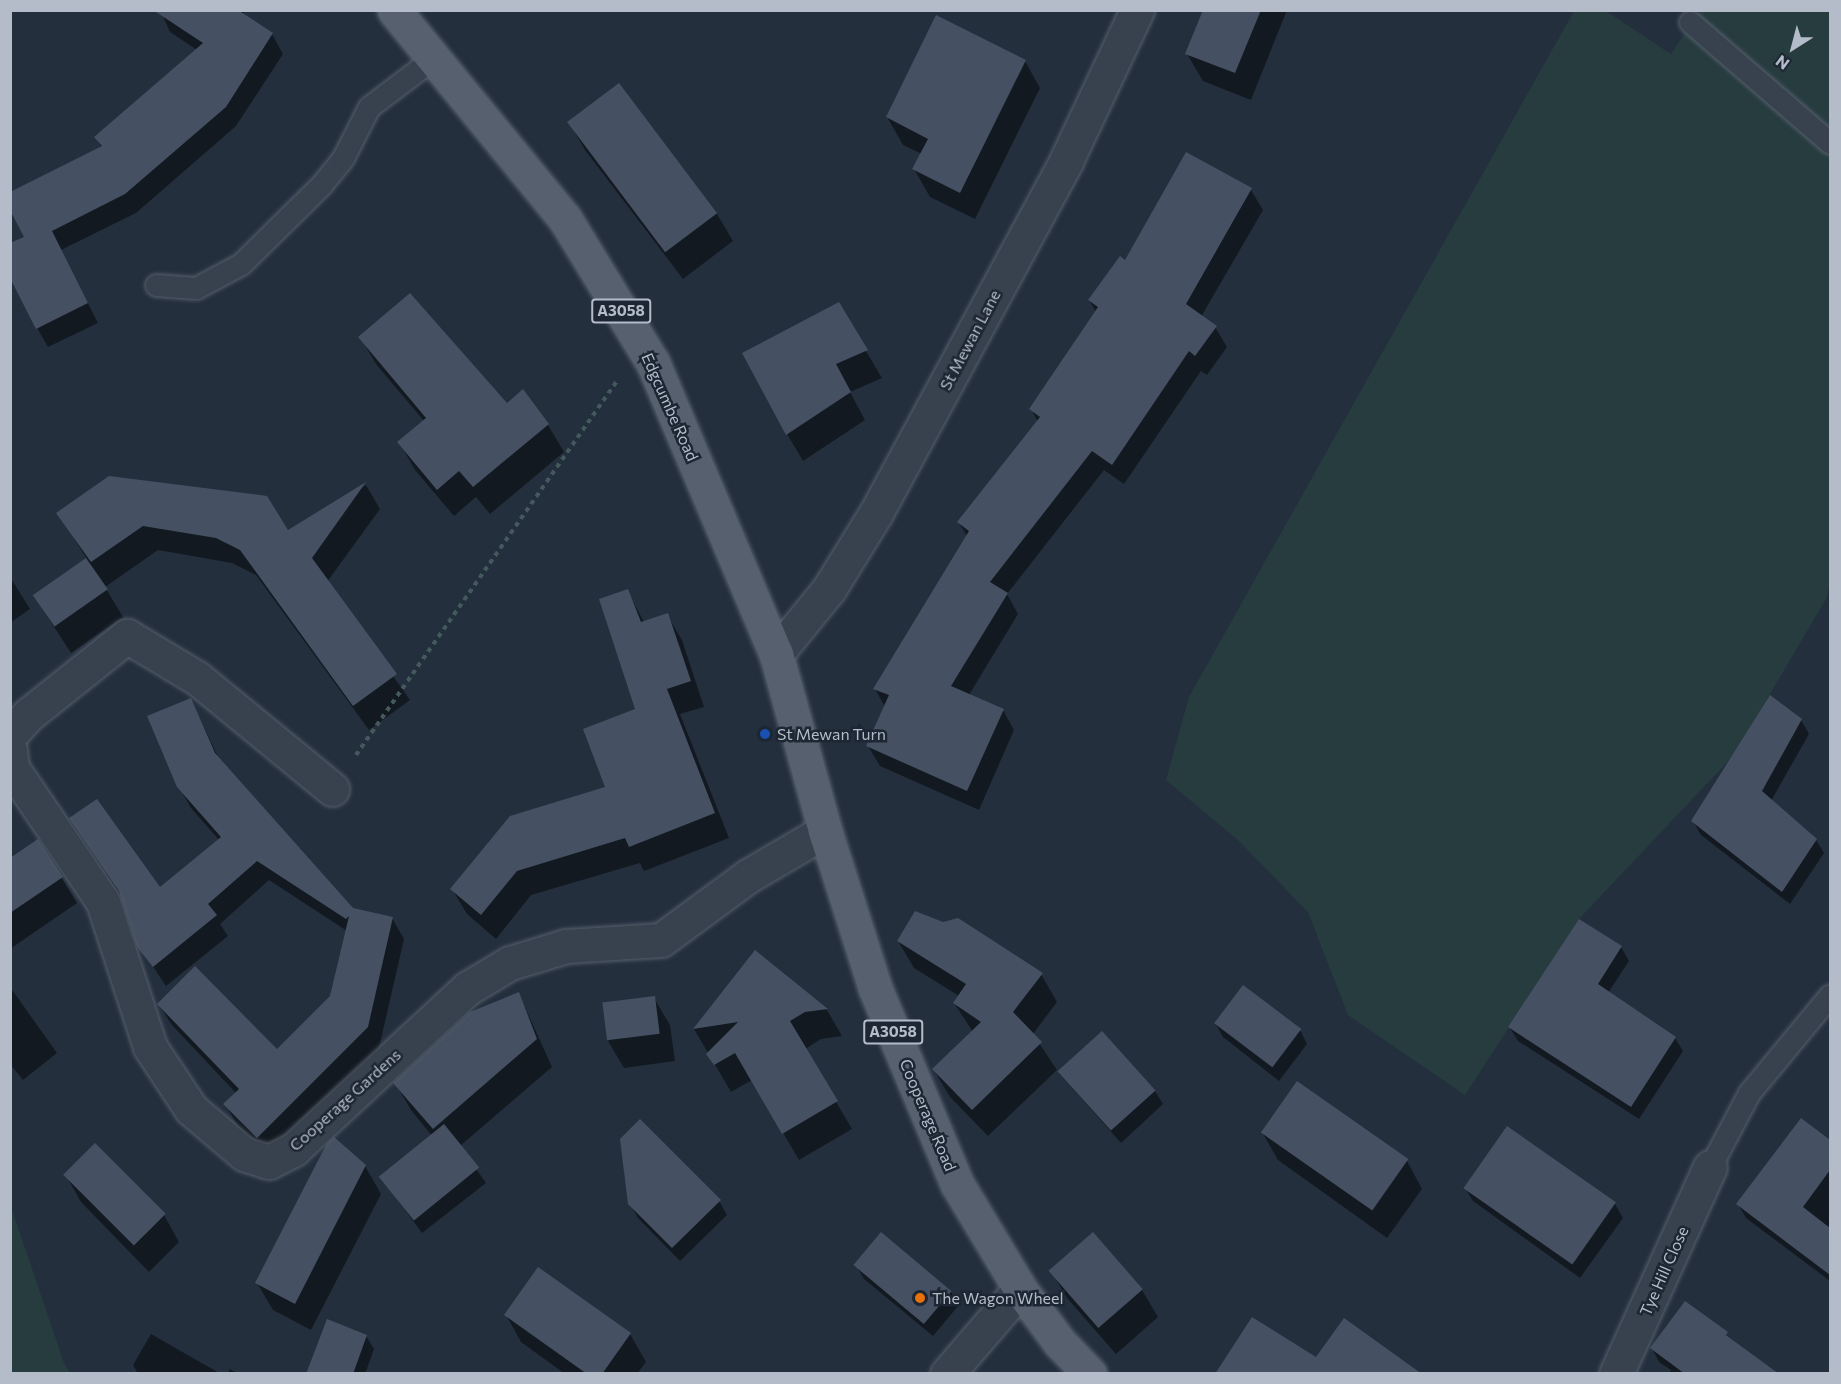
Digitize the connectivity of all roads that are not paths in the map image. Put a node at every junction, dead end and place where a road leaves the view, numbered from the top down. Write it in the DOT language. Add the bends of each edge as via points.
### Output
graph roads {
  1 [pos="394,10"];
  2 [pos="1137,10"];
  3 [pos="1690,22"];
  4 [pos="435,57"];
  5 [pos="1830,143"];
  6 [pos="156,285"];
  7 [pos="776,654"];
  8 [pos="10,735"];
  9 [pos="10,750"];
  10 [pos="332,789"];
  11 [pos="825,831"];
  12 [pos="1830,995"];
  13 [pos="1710,1167"];
  14 [pos="1020,1289"];
  15 [pos="947,1374"];
  16 [pos="1090,1374"];
  17 [pos="1616,1374"];
  1 -- 4 [label="main road, Edgcumbe Road / A3058"];
  2 -- 7 [label="street, St Mewan Lane" via="1066,161 876,513 829,589"];
  3 -- 5 [label="lane"];
  4 -- 6 [label="lane" via="369,107 343,158 322,184 241,264 196,288"];
  4 -- 7 [label="main road, Edgcumbe Road / A3058" via="565,219 653,363"];
  7 -- 11 [label="main road, Cooperage Road / A3058"];
  8 -- 10 [label="street" via="28,715 127,636 197,678"];
  9 -- 11 [label="street, Cooperage Gardens" via="12,768 103,902 150,1047 191,1109 243,1154 269,1162 294,1149 468,988 510,963 566,946 661,940 748,876"];
  11 -- 14 [label="main road, Cooperage Road / A3058" via="875,988 952,1173"];
  12 -- 13 [label="lane" via="1749,1093"];
  13 -- 17 [label="street, Tye Hill Close"];
  14 -- 15 [label="street"];
  14 -- 16 [label="main road, Cooperage Road / A3058" via="1060,1343"];
}
